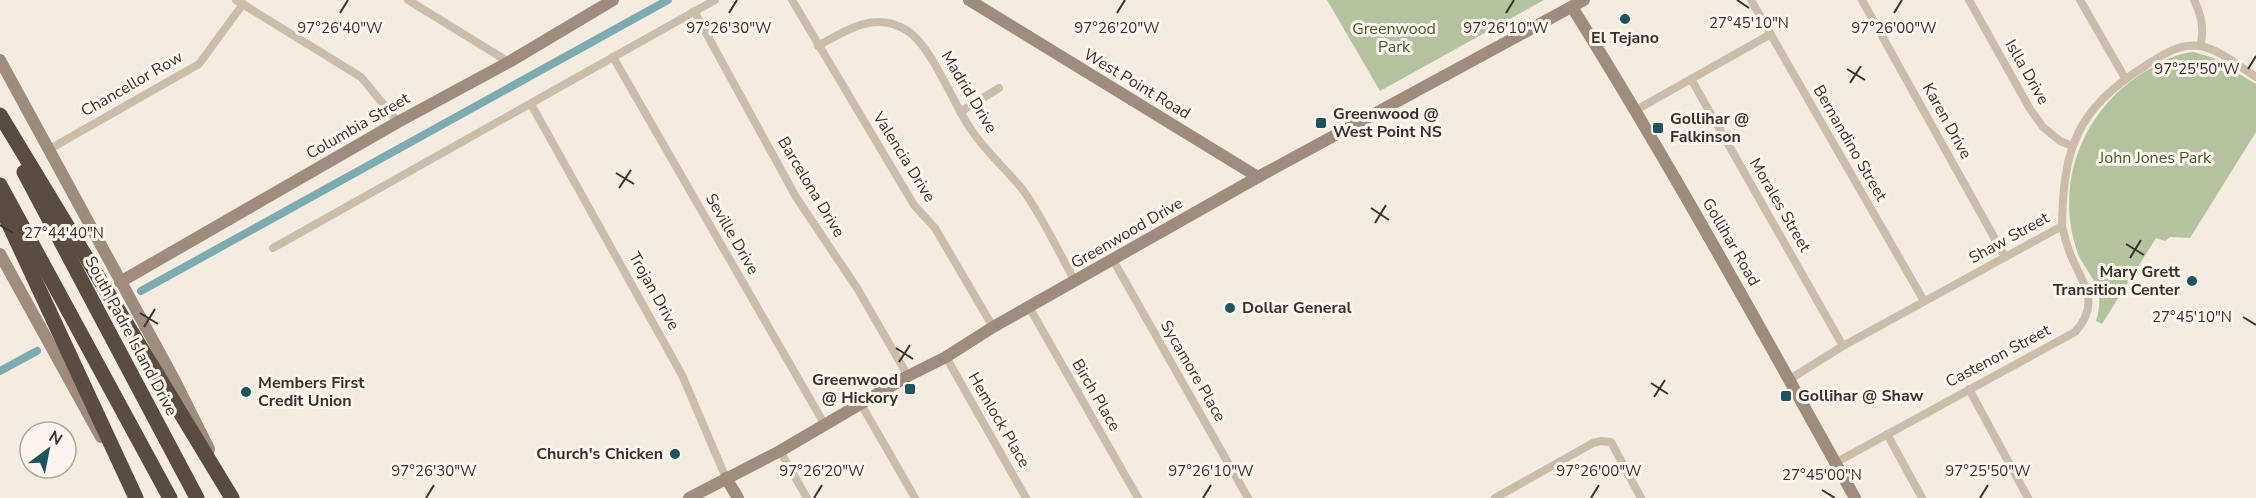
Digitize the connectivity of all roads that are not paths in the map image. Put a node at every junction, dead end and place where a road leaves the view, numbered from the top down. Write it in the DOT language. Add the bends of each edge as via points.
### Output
graph roads {
  1 [pos="408,0"];
  2 [pos="613,0"];
  3 [pos="715,0"];
  4 [pos="792,0"];
  5 [pos="969,0"];
  6 [pos="1584,0"];
  7 [pos="1751,0"];
  8 [pos="1862,0"];
  9 [pos="1969,0"];
  10 [pos="2080,0"];
  11 [pos="2194,0"];
  12 [pos="239,2"];
  13 [pos="1572,7"];
  14 [pos="694,11"];
  15 [pos="1771,34"];
  16 [pos="818,46"];
  17 [pos="2200,46"];
  18 [pos="614,57"];
  19 [pos="0,60"];
  20 [pos="508,62"];
  21 [pos="2256,77"];
  22 [pos="2125,78"];
  23 [pos="1691,79"];
  24 [pos="999,88"];
  25 [pos="531,104"];
  26 [pos="1636,110"];
  27 [pos="960,112"];
  28 [pos="0,115"];
  29 [pos="398,122"];
  30 [pos="0,127"];
  31 [pos="2072,146"];
  32 [pos="48,150"];
  33 [pos="1258,177"];
  34 [pos="0,185"];
  35 [pos="0,205"];
  36 [pos="2062,226"];
  37 [pos="273,248"];
  38 [pos="0,254"];
  39 [pos="2005,257"];
  40 [pos="1113,260"];
  41 [pos="1075,281"];
  42 [pos="120,282"];
  43 [pos="1924,301"];
  44 [pos="1029,307"];
  45 [pos="993,327"];
  46 [pos="1843,346"];
  47 [pos="946,357"];
  48 [pos="908,376"];
  49 [pos="1790,379"];
  50 [pos="1969,389"];
  51 [pos="861,404"];
  52 [pos="825,425"];
  53 [pos="1887,434"];
  54 [pos="780,451"];
  55 [pos="1835,463"];
  56 [pos="726,477"];
  57 [pos="135,498"];
  58 [pos="170,498"];
  59 [pos="197,498"];
  60 [pos="233,498"];
  61 [pos="689,498"];
  62 [pos="738,498"];
  63 [pos="807,498"];
  64 [pos="915,498"];
  65 [pos="1026,498"];
  66 [pos="1138,498"];
  67 [pos="1248,498"];
  68 [pos="1496,498"];
  69 [pos="1641,498"];
  70 [pos="1854,498"];
  71 [pos="1922,498"];
  72 [pos="2028,498"];
  1 -- 20 [label="street"];
  2 -- 20 [label="main road, Columbia Street"];
  3 -- 14 [label="street"];
  4 -- 16 [label="street, Valencia Drive"];
  5 -- 33 [label="main road, West Point Road"];
  6 -- 13 [label="main road, Greenwood Drive"];
  7 -- 15 [label="street, Bernandino Street"];
  8 -- 39 [label="street, Karen Drive"];
  9 -- 31 [label="street, Islla Drive" via="2043,128"];
  10 -- 22 [label="street"];
  11 -- 17 [label="street" via="2200,12"];
  12 -- 29 [label="street" via="361,77"];
  12 -- 32 [label="street, Chancellor Row" via="199,64"];
  13 -- 26 [label="main road, Gollihar Road"];
  13 -- 33 [label="main road, Greenwood Drive"];
  14 -- 18 [label="street"];
  14 -- 48 [label="street, Barcelona Drive" via="796,197 857,288"];
  15 -- 23 [label="street"];
  15 -- 43 [label="street, Bernandino Street"];
  16 -- 27 [label="street, Madrid Drive" via="868,22 884,22 906,30 924,46"];
  16 -- 45 [label="street, Valencia Drive" via="914,206 935,228"];
  17 -- 21 [label="street"];
  17 -- 22 [label="street, Shaw Street" via="2166,53"];
  18 -- 25 [label="street"];
  18 -- 52 [label="street, Seville Drive"];
  19 -- 32 [label="main road"];
  20 -- 29 [label="main road, Columbia Street"];
  22 -- 31 [label="street, Shaw Street" via="2099,101"];
  23 -- 26 [label="street"];
  23 -- 46 [label="street, Morales Street"];
  24 -- 27 [label="street"];
  25 -- 37 [label="street"];
  25 -- 56 [label="street, Trojan Drive" via="682,375"];
  26 -- 49 [label="main road, Gollihar Road"];
  27 -- 41 [label="street, Madrid Drive" via="1025,193"];
  28 -- 60 [label="highway"];
  29 -- 42 [label="main road, Columbia Street"];
  30 -- 59 [label="highway, South Padre Island Drive"];
  31 -- 36 [label="street, Shaw Street" via="2062,186"];
  32 -- 42 [label="main road"];
  33 -- 40 [label="main road, Greenwood Drive"];
  34 -- 58 [label="highway"];
  35 -- 57 [label="highway"];
  36 -- 39 [label="street, Shaw Street"];
  36 -- 50 [label="street, Castenon Street" via="2089,297 2084,322 2075,332"];
  38 -- 57 [label="main road"];
  39 -- 43 [label="street, Shaw Street"];
  40 -- 41 [label="main road, Greenwood Drive"];
  40 -- 67 [label="street, Sycamore Place"];
  41 -- 44 [label="main road, Greenwood Drive"];
  42 -- 60 [label="main road"];
  43 -- 46 [label="street, Shaw Street"];
  44 -- 45 [label="main road, Greenwood Drive"];
  44 -- 66 [label="street, Birch Place"];
  45 -- 47 [label="main road, Greenwood Drive"];
  46 -- 49 [label="street, Shaw Street"];
  47 -- 48 [label="main road, Greenwood Drive"];
  47 -- 65 [label="street, Hemlock Place"];
  48 -- 51 [label="main road, Greenwood Drive"];
  49 -- 55 [label="main road, Gollihar Road"];
  50 -- 53 [label="street, Castenon Street"];
  50 -- 72 [label="street"];
  51 -- 52 [label="main road, Greenwood Drive"];
  51 -- 64 [label="street"];
  52 -- 54 [label="main road, Greenwood Drive"];
  53 -- 55 [label="street, Castenon Street"];
  53 -- 71 [label="street"];
  54 -- 56 [label="main road, Greenwood Drive"];
  54 -- 63 [label="street"];
  55 -- 70 [label="main road, Gollihar Road"];
  56 -- 61 [label="main road, Greenwood Drive"];
  56 -- 62 [label="main road, Trojan Drive"];
  68 -- 69 [label="street" via="1601,441 1611,442"];
}
